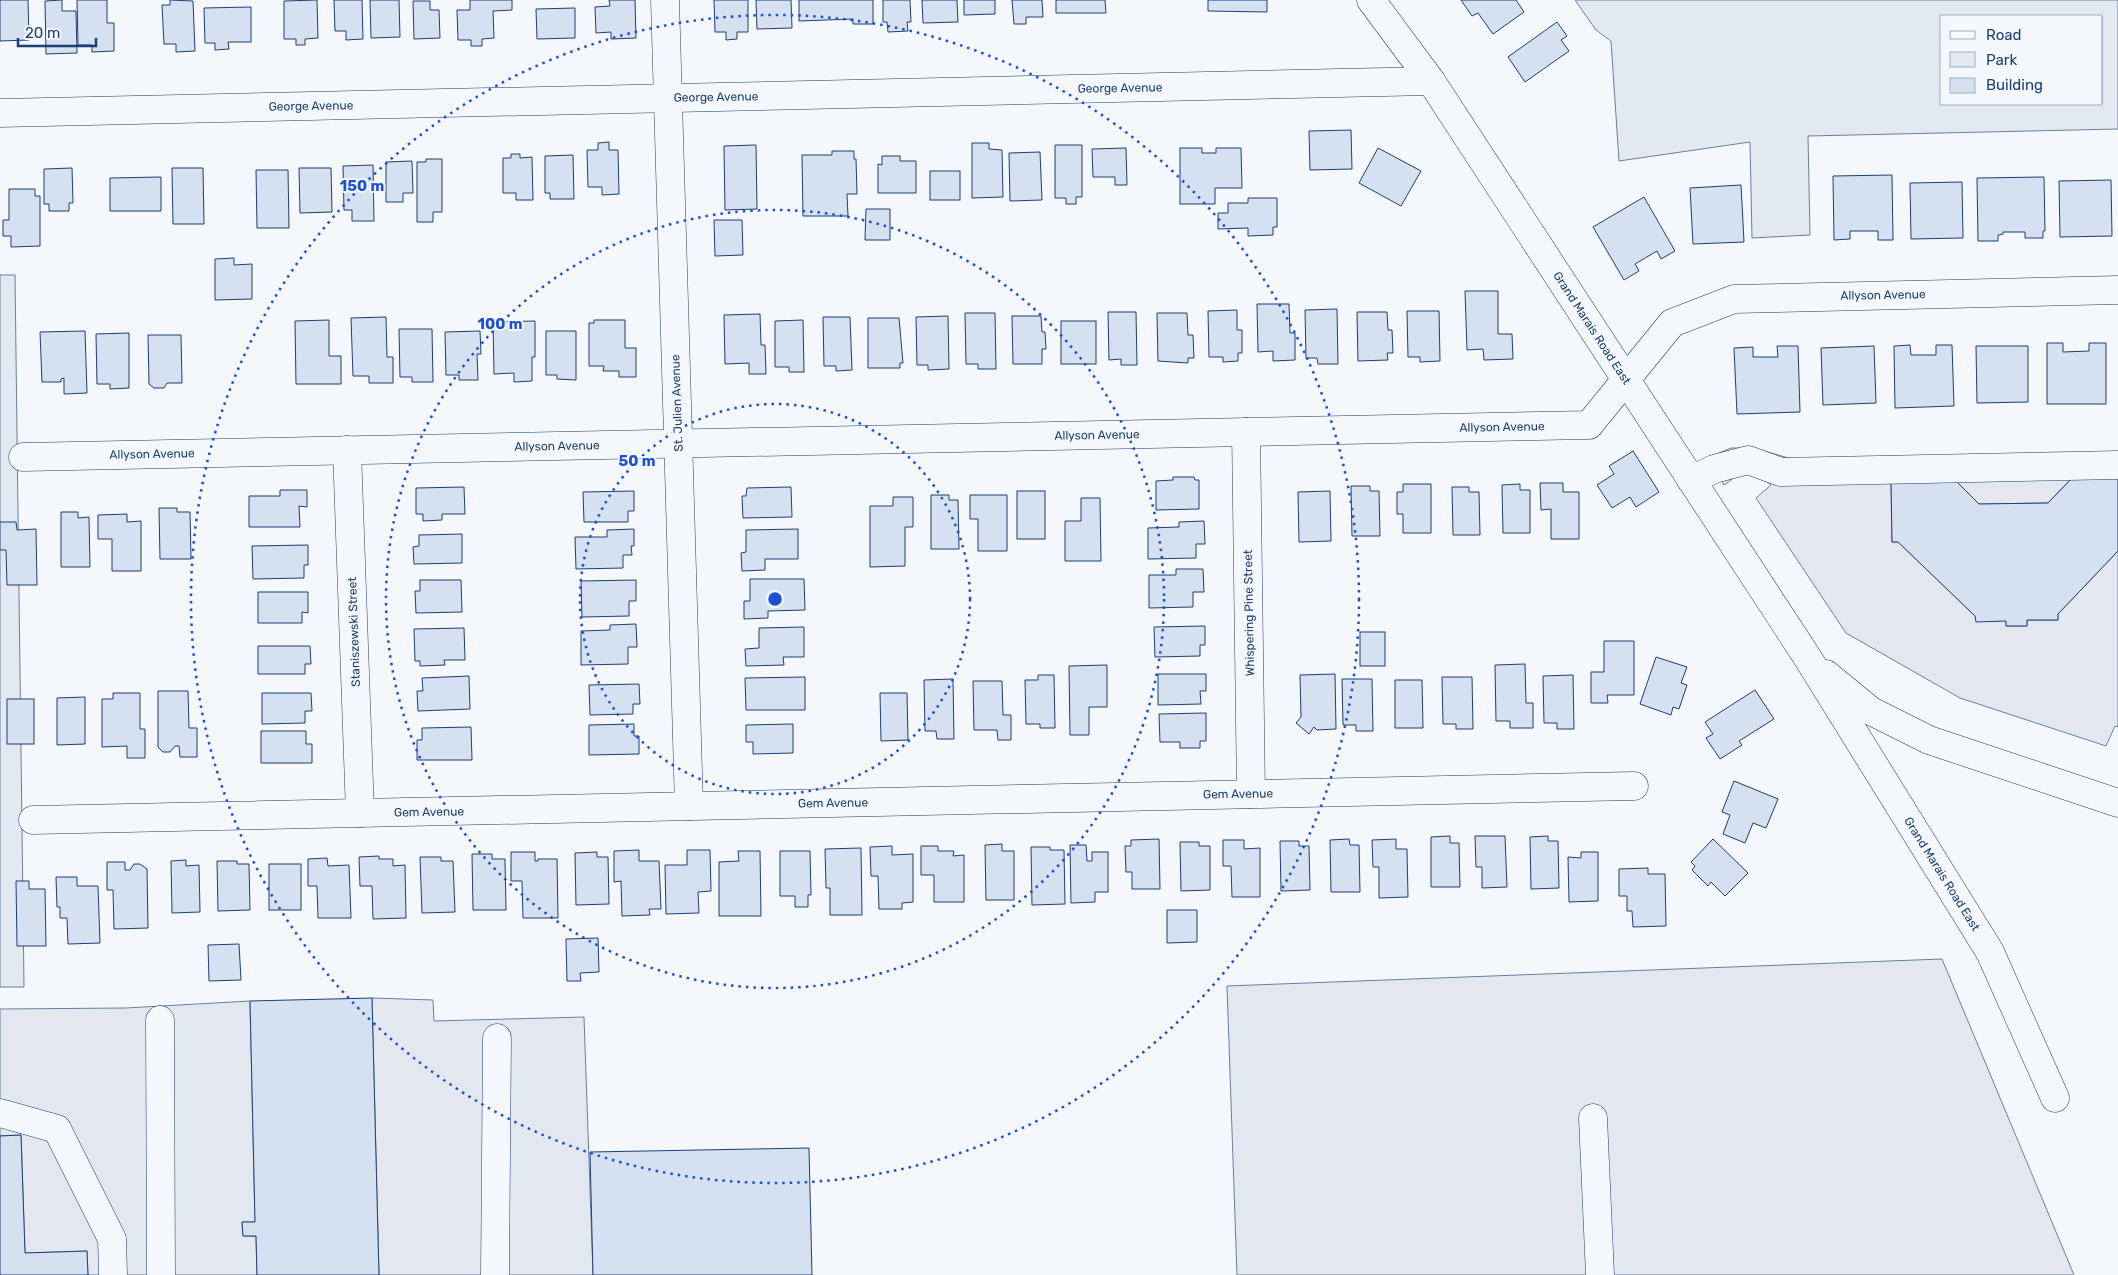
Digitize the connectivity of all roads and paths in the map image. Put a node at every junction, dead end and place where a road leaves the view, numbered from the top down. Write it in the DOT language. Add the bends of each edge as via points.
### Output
graph roads {
  1 [pos="665,0"];
  2 [pos="1371,0"];
  3 [pos="1431,81"];
  4 [pos="668,98"];
  5 [pos="0,113"];
  6 [pos="2118,290"];
  7 [pos="1626,380"];
  8 [pos="1246,432"];
  9 [pos="678,444"];
  10 [pos="347,450"];
  11 [pos="23,457"];
  12 [pos="2118,465"];
  13 [pos="1691,480"];
  14 [pos="1809,660"];
  15 [pos="1634,786"];
  16 [pos="1252,794"];
  17 [pos="2118,803"];
  18 [pos="689,806"];
  19 [pos="360,813"];
  20 [pos="33,820"];
  21 [pos="160,1020"];
  22 [pos="497,1038"];
  23 [pos="2055,1098"];
  24 [pos="0,1113"];
  25 [pos="1593,1118"];
  26 [pos="113,1275"];
  27 [pos="161,1275"];
  28 [pos="496,1275"];
  29 [pos="1600,1275"];
  1 -- 4 [label="street, St. Julien Avenue"];
  2 -- 3 [label="street, Grand Marais Road East"];
  3 -- 4 [label="street, George Avenue"];
  3 -- 7 [label="street, Grand Marais Road East"];
  4 -- 5 [label="street, George Avenue"];
  4 -- 9 [label="street, St. Julien Avenue"];
  6 -- 7 [label="street, Allyson Avenue" via="1734,299 1672,323"];
  7 -- 8 [label="street, Allyson Avenue" via="1589,425"];
  7 -- 13 [label="street, Grand Marais Road East"];
  8 -- 9 [label="street, Allyson Avenue"];
  8 -- 16 [label="street, Whispering Pine Street"];
  9 -- 10 [label="street, Allyson Avenue"];
  9 -- 18 [label="street, St. Julien Avenue"];
  10 -- 11 [label="street, Allyson Avenue"];
  10 -- 19 [label="street, Staniszewski Street"];
  12 -- 13 [label="street" via="1781,472 1748,460 1714,469"];
  13 -- 14 [label="street, Grand Marais Road East"];
  14 -- 17 [label="street, Grand Marais Road East" via="1871,711 1929,740"];
  14 -- 23 [label="street, Grand Marais Road East" via="1990,952"];
  15 -- 16 [label="street, Gem Avenue"];
  16 -- 18 [label="street, Gem Avenue"];
  18 -- 19 [label="street, Gem Avenue"];
  19 -- 20 [label="street, Gem Avenue"];
  21 -- 27 [label="street"];
  22 -- 28 [label="street"];
  24 -- 26 [label="street" via="57,1129 112,1239"];
  25 -- 29 [label="street"];
}
